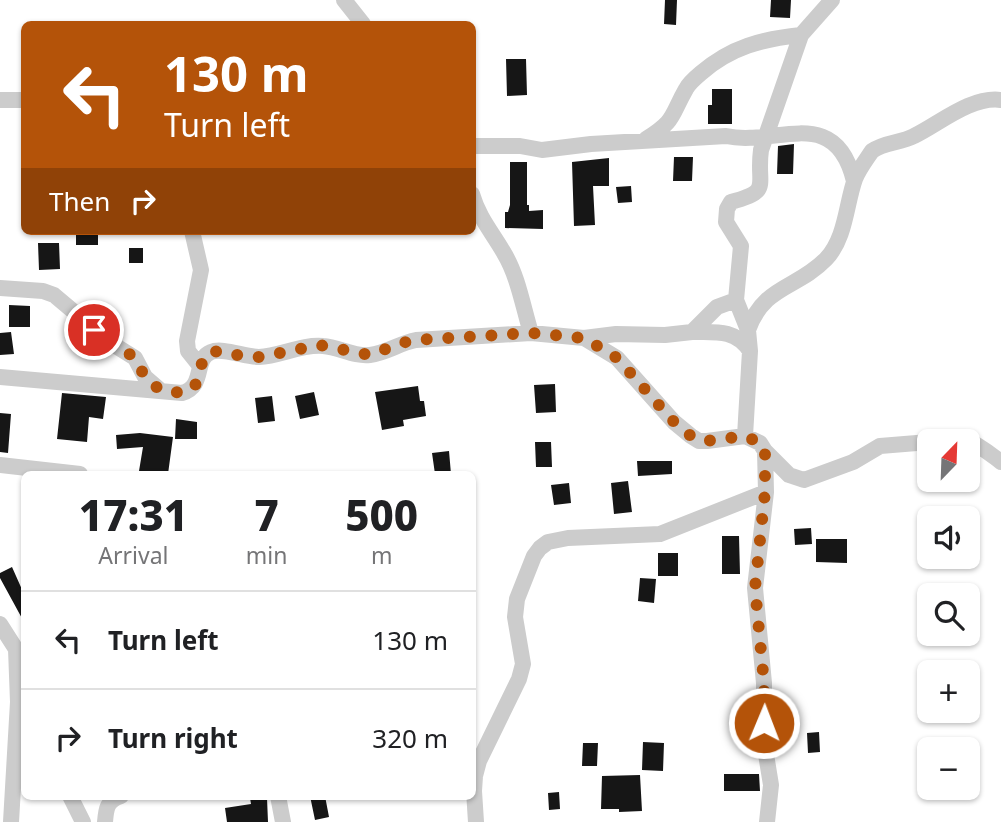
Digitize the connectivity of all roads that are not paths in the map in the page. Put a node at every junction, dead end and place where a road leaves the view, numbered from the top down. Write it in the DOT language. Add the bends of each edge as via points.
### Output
graph roads {
  1 [pos="344,0"];
  2 [pos="832,0"];
  3 [pos="361,21"];
  4 [pos="800,34"];
  5 [pos="0,100"];
  6 [pos="21,100"];
  7 [pos="1001,100"];
  8 [pos="767,135"];
  9 [pos="644,140"];
  10 [pos="741,140"];
  11 [pos="476,145"];
  12 [pos="759,167"];
  13 [pos="854,181"];
  14 [pos="476,206"];
  15 [pos="193,235"];
  16 [pos="0,288"];
  17 [pos="736,300"];
  18 [pos="748,330"];
  19 [pos="692,332"];
  20 [pos="531,333"];
  21 [pos="584,338"];
  22 [pos="750,351"];
  23 [pos="200,366"];
  24 [pos="0,377"];
  25 [pos="160,390"];
  26 [pos="745,436"];
  27 [pos="917,443"];
  28 [pos="980,445"];
  29 [pos="765,451"];
  30 [pos="1001,462"];
  31 [pos="0,465"];
  32 [pos="53,471"];
  33 [pos="765,492"];
  34 [pos="0,624"];
  35 [pos="20,656"];
  36 [pos="476,773"];
  37 [pos="72,800"];
  38 [pos="114,800"];
  39 [pos="279,800"];
  40 [pos="475,800"];
  41 [pos="11,822"];
  42 [pos="83,822"];
  43 [pos="104,822"];
  44 [pos="283,822"];
  45 [pos="476,822"];
  46 [pos="767,822"];
  1 -- 3 [label="street"];
  2 -- 4 [label="street"];
  4 -- 8 [label="street"];
  4 -- 9 [label="street" via="742,46 713,62 687,86 669,122"];
  5 -- 6 [label="street"];
  7 -- 13 [label="street" via="981,102 915,136 875,148"];
  8 -- 10 [label="street"];
  8 -- 12 [label="street"];
  8 -- 13 [label="street" via="814,134 831,142 846,155"];
  9 -- 10 [label="street" via="726,136"];
  9 -- 11 [label="street" via="542,150"];
  10 -- 12 [label="street"];
  12 -- 17 [label="street" via="757,192 731,202 727,209 726,222 741,246"];
  13 -- 18 [label="street" via="848,212 832,251 818,266 762,302"];
  14 -- 20 [label="street" via="512,269"];
  15 -- 23 [label="street" via="201,270 187,341 188,351"];
  16 -- 25 [label="street" via="54,295 135,358 145,377"];
  17 -- 18 [label="street"];
  17 -- 19 [label="street" via="717,307"];
  18 -- 22 [label="street"];
  19 -- 21 [label="street"];
  19 -- 22 [label="street" via="732,335 743,340"];
  20 -- 21 [label="street"];
  20 -- 23 [label="street" via="416,340 370,355 319,345 260,357 220,351 204,356"];
  21 -- 26 [label="street" via="617,358 691,436 707,441"];
  22 -- 26 [label="street"];
  23 -- 25 [label="street" via="196,384 189,391"];
  24 -- 25 [label="street"];
  26 -- 29 [label="street"];
  27 -- 29 [label="street" via="880,446 853,463 804,480 789,475"];
  28 -- 30 [label="street"];
  29 -- 33 [label="street"];
  31 -- 32 [label="street"];
  33 -- 36 [label="street" via="660,534 568,538 540,548 517,599 515,617 523,664 519,679"];
  33 -- 46 [label="street" via="755,588 764,743 771,785"];
  34 -- 35 [label="street"];
  35 -- 41 [label="street"];
  37 -- 42 [label="street"];
  38 -- 43 [label="street" via="107,806"];
  39 -- 44 [label="street"];
  40 -- 45 [label="street"];
}
